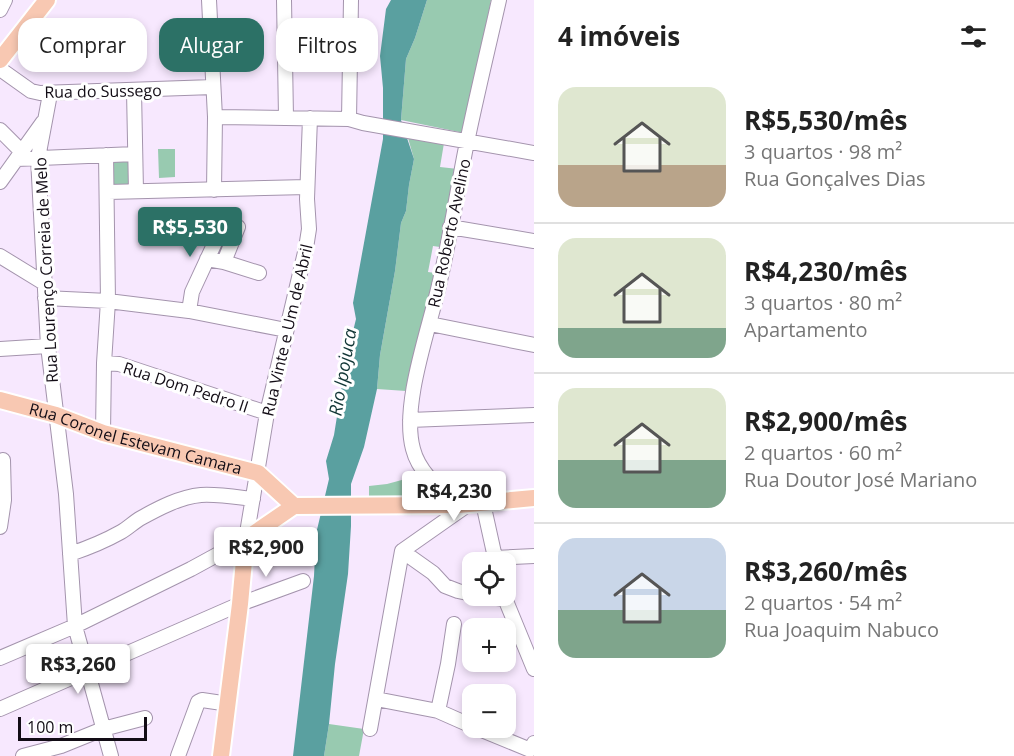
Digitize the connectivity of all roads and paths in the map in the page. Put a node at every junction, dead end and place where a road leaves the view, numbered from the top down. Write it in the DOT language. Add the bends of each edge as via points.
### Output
graph roads {
  1 [pos="5,0"];
  2 [pos="47,0"];
  3 [pos="209,0"];
  4 [pos="284,0"];
  5 [pos="351,0"];
  6 [pos="499,0"];
  7 [pos="0,10"];
  8 [pos="0,60"];
  9 [pos="0,69"];
  10 [pos="213,87"];
  11 [pos="134,91"];
  12 [pos="50,94"];
  13 [pos="215,117"];
  14 [pos="286,117"];
  15 [pos="45,118"];
  16 [pos="310,118"];
  17 [pos="349,119"];
  18 [pos="0,130"];
  19 [pos="468,141"];
  20 [pos="534,153"];
  21 [pos="135,154"];
  22 [pos="20,155"];
  23 [pos="106,155"];
  24 [pos="38,158"];
  25 [pos="0,182"];
  26 [pos="307,187"];
  27 [pos="214,190"];
  28 [pos="136,191"];
  29 [pos="108,192"];
  30 [pos="450,227"];
  31 [pos="534,241"];
  32 [pos="0,256"];
  33 [pos="207,259"];
  34 [pos="224,262"];
  35 [pos="259,273"];
  36 [pos="44,283"];
  37 [pos="45,298"];
  38 [pos="108,301"];
  39 [pos="189,311"];
  40 [pos="429,324"];
  41 [pos="286,330"];
  42 [pos="534,345"];
  43 [pos="48,346"];
  44 [pos="0,349"];
  45 [pos="104,363"];
  46 [pos="0,400"];
  47 [pos="267,413"];
  48 [pos="56,414"];
  49 [pos="534,415"];
  50 [pos="410,420"];
  51 [pos="102,433"];
  52 [pos="3,460"];
  53 [pos="258,473"];
  54 [pos="2,487"];
  55 [pos="534,498"];
  56 [pos="253,499"];
  57 [pos="470,504"];
  58 [pos="294,506"];
  59 [pos="0,527"];
  60 [pos="246,539"];
  61 [pos="402,551"];
  62 [pos="491,552"];
  63 [pos="70,554"];
  64 [pos="534,556"];
  65 [pos="516,558"];
  66 [pos="303,582"];
  67 [pos="462,592"];
  68 [pos="240,604"];
  69 [pos="509,606"];
  70 [pos="454,624"];
  71 [pos="75,626"];
  72 [pos="0,658"];
  73 [pos="534,669"];
  74 [pos="88,671"];
  75 [pos="376,699"];
  76 [pos="229,704"];
  77 [pos="0,709"];
  78 [pos="438,711"];
  79 [pos="145,718"];
  80 [pos="462,721"];
  81 [pos="103,729"];
  82 [pos="370,729"];
  83 [pos="502,738"];
  84 [pos="534,743"];
  85 [pos="23,756"];
  86 [pos="111,756"];
  87 [pos="178,756"];
  88 [pos="221,756"];
  1 -- 7 [label="street"];
  2 -- 8 [label="main road"];
  3 -- 10 [label="street"];
  4 -- 14 [label="street"];
  5 -- 17 [label="street"];
  6 -- 19 [label="street, Rua Roberto Avelino"];
  9 -- 12 [label="street, Rua do Sussego" via="31,91"];
  10 -- 11 [label="street, Rua do Sussego"];
  10 -- 13 [label="street"];
  11 -- 12 [label="street, Rua do Sussego"];
  11 -- 21 [label="street"];
  12 -- 15 [label="street, Rua Lourenço Correia de Melo"];
  13 -- 14 [label="street"];
  13 -- 27 [label="street"];
  14 -- 16 [label="street"];
  15 -- 22 [label="street"];
  15 -- 24 [label="street, Rua Lourenço Correia de Melo"];
  16 -- 17 [label="street"];
  16 -- 26 [label="street, Rua Vinte e Um de Abril"];
  17 -- 19 [label="street"];
  18 -- 22 [label="street"];
  19 -- 20 [label="street"];
  19 -- 30 [label="street, Rua Roberto Avelino"];
  21 -- 23 [label="street"];
  21 -- 28 [label="street"];
  22 -- 24 [label="street"];
  22 -- 25 [label="street"];
  23 -- 24 [label="street"];
  23 -- 29 [label="street"];
  24 -- 36 [label="street, Rua Lourenço Correia de Melo"];
  26 -- 27 [label="street"];
  26 -- 41 [label="street, Rua Vinte e Um de Abril" via="309,229"];
  27 -- 28 [label="street"];
  28 -- 29 [label="street"];
  29 -- 38 [label="street"];
  30 -- 31 [label="street"];
  30 -- 40 [label="street, Rua Roberto Avelino"];
  32 -- 36 [label="street"];
  33 -- 34 [label="street"];
  33 -- 34 [label="street" via="221,231 238,227"];
  33 -- 39 [label="street" via="192,292"];
  34 -- 35 [label="street"];
  36 -- 37 [label="street, Rua Lourenço Correia de Melo"];
  37 -- 38 [label="street"];
  37 -- 43 [label="street, Rua Lourenço Correia de Melo"];
  38 -- 39 [label="street"];
  38 -- 45 [label="street"];
  39 -- 41 [label="street"];
  40 -- 42 [label="street"];
  40 -- 50 [label="street, Rua Roberto Avelino" via="415,379"];
  41 -- 47 [label="street, Rua Vinte e Um de Abril"];
  43 -- 44 [label="street"];
  43 -- 48 [label="street, Rua Lourenço Correia de Melo"];
  45 -- 47 [label="street, Rua Dom Pedro II" via="119,364"];
  45 -- 51 [label="street"];
  46 -- 48 [label="main road, Rua Coronel Estevam Camara"];
  47 -- 53 [label="street, Rua Vinte e Um de Abril"];
  48 -- 51 [label="main road, Rua Coronel Estevam Camara"];
  48 -- 63 [label="street, Rua Lourenço Correia de Melo"];
  49 -- 50 [label="street"];
  50 -- 57 [label="street, Rua Roberto Avelino" via="413,450 419,464 433,483"];
  51 -- 53 [label="main road, Rua Coronel Estevam Camara"];
  52 -- 54 [label="street"];
  53 -- 56 [label="street, Rua Vinte e Um de Abril"];
  53 -- 58 [label="main road, Rua Coronel Estevam Camara"];
  54 -- 59 [label="street"];
  55 -- 57 [label="main road"];
  56 -- 60 [label="street, Rua Vinte e Um de Abril"];
  56 -- 63 [label="street" via="214,495 184,499 156,510 98,544"];
  57 -- 58 [label="main road"];
  57 -- 61 [label="street"];
  57 -- 62 [label="street"];
  58 -- 60 [label="main road"];
  60 -- 68 [label="main road"];
  60 -- 71 [label="street"];
  61 -- 67 [label="street" via="445,586"];
  61 -- 75 [label="street"];
  63 -- 71 [label="street, Rua Lourenço Correia de Melo"];
  64 -- 65 [label="street"];
  66 -- 68 [label="street"];
  68 -- 74 [label="street"];
  68 -- 76 [label="main road"];
  69 -- 73 [label="street"];
  70 -- 78 [label="street"];
  71 -- 72 [label="street"];
  71 -- 74 [label="street, Rua Lourenço Correia de Melo"];
  74 -- 77 [label="street"];
  74 -- 81 [label="street, Rua Lourenço Correia de Melo"];
  75 -- 78 [label="street"];
  75 -- 82 [label="street"];
  76 -- 87 [label="street" via="200,700 196,704"];
  76 -- 88 [label="main road"];
  78 -- 80 [label="street"];
  79 -- 81 [label="street"];
  81 -- 85 [label="street"];
  81 -- 86 [label="street, Rua Lourenço Correia de Melo"];
  83 -- 84 [label="street" via="528,749"];
}
